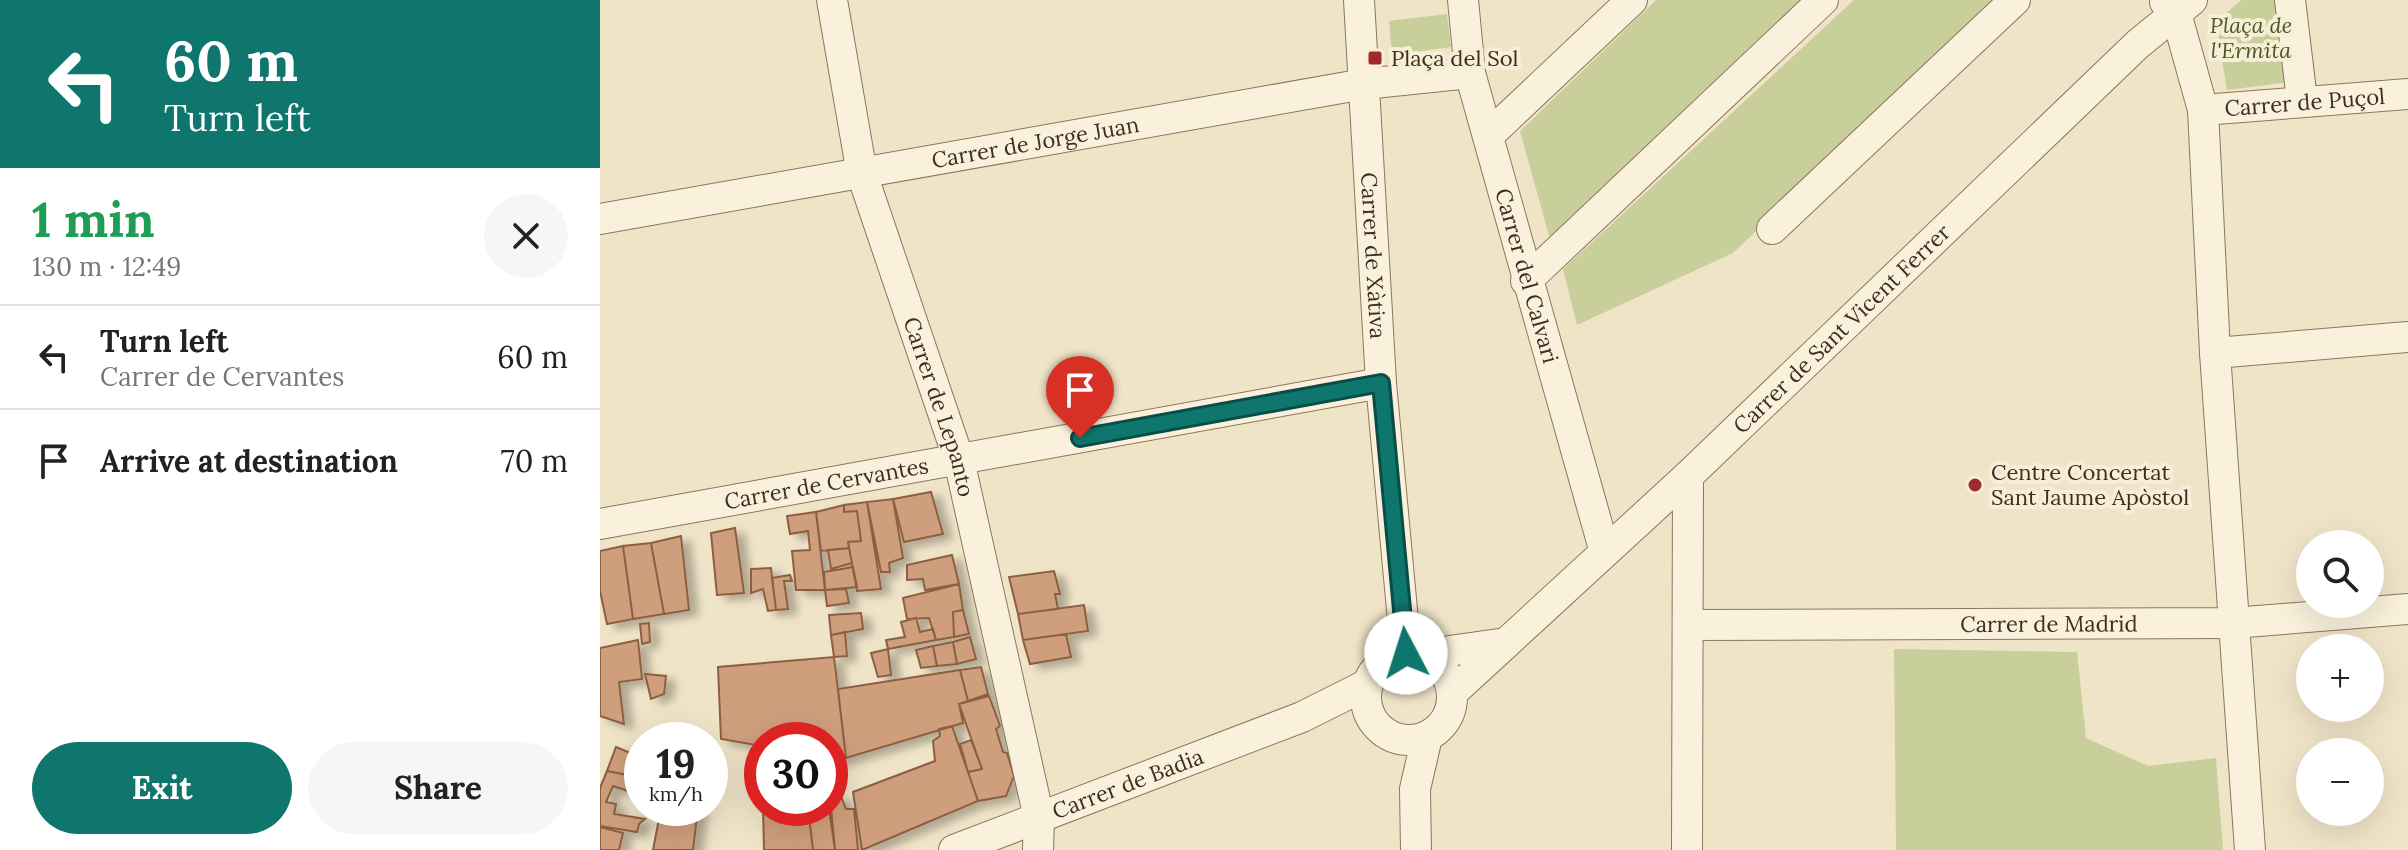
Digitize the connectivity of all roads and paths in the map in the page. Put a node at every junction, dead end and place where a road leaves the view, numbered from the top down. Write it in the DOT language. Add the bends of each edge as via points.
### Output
graph roads {
  1 [pos="832,0"];
  2 [pos="1359,0"];
  3 [pos="1463,0"];
  4 [pos="1632,0"];
  5 [pos="1823,0"];
  6 [pos="2015,0"];
  7 [pos="2290,0"];
  8 [pos="2177,4"];
  9 [pos="1470,73"];
  10 [pos="1364,84"];
  11 [pos="2408,94"];
  12 [pos="2302,100"];
  13 [pos="2203,110"];
  14 [pos="1490,134"];
  15 [pos="862,174"];
  16 [pos="600,219"];
  17 [pos="1772,229"];
  18 [pos="1526,281"];
  19 [pos="2408,337"];
  20 [pos="2215,353"];
  21 [pos="1381,383"];
  22 [pos="959,460"];
  23 [pos="1688,476"];
  24 [pos="600,524"];
  25 [pos="1604,549"];
  26 [pos="2408,609"];
  27 [pos="2233,623"];
  28 [pos="1689,625"];
  29 [pos="1506,643"];
  30 [pos="1414,654"];
  31 [pos="1453,692"];
  32 [pos="1368,696"];
  33 [pos="1386,734"];
  34 [pos="1427,737"];
  35 [pos="1415,789"];
  36 [pos="1039,818"];
  37 [pos="954,850"];
  38 [pos="1038,850"];
  39 [pos="1416,850"];
  40 [pos="1687,850"];
  41 [pos="2250,850"];
  1 -- 15 [label="street, Carrer de Lepanto"];
  2 -- 10 [label="street, Carrer de Xàtiva"];
  3 -- 9 [label="street, Carrer del Calvari"];
  4 -- 14 [label="street"];
  5 -- 18 [label="street"];
  6 -- 17 [label="street"];
  7 -- 12 [label="street"];
  8 -- 13 [label="street"];
  8 -- 23 [label="street, Carrer de Sant Vicent Ferrer"];
  9 -- 10 [label="street, Carrer de Jorge Juan"];
  9 -- 14 [label="street, Carrer del Calvari"];
  10 -- 15 [label="street, Carrer de Jorge Juan"];
  10 -- 21 [label="street, Carrer de Xàtiva"];
  11 -- 12 [label="street, Carrer de Puçol"];
  12 -- 13 [label="street, Carrer de Puçol"];
  13 -- 20 [label="street"];
  14 -- 18 [label="street, Carrer del Calvari"];
  15 -- 16 [label="street, Carrer de Jorge Juan"];
  15 -- 22 [label="street, Carrer de Lepanto"];
  18 -- 25 [label="street, Carrer del Calvari"];
  19 -- 20 [label="street"];
  20 -- 27 [label="street"];
  21 -- 22 [label="street, Carrer de Cervantes"];
  21 -- 30 [label="street, Carrer de Xàtiva"];
  22 -- 24 [label="street, Carrer de Cervantes"];
  22 -- 36 [label="street, Carrer de Lepanto"];
  23 -- 25 [label="street, Carrer de Sant Vicent Ferrer"];
  23 -- 28 [label="street"];
  25 -- 29 [label="street, Carrer de Sant Vicent Ferrer"];
  26 -- 27 [label="street, Carrer de Madrid"];
  27 -- 28 [label="street, Carrer de Madrid"];
  27 -- 41 [label="street"];
  28 -- 40 [label="street"];
  29 -- 30 [label="street"];
  29 -- 31 [label="street, Carrer de Sant Vicent Ferrer"];
  30 -- 31 [label="street" via="1443,668"];
  30 -- 32 [label="street" via="1382,662"];
  31 -- 34 [label="street" via="1447,719"];
  32 -- 33 [label="street"];
  32 -- 36 [label="street, Carrer de Badia"];
  33 -- 34 [label="street" via="1399,739"];
  33 -- 35 [label="street"];
  34 -- 35 [label="street"];
  35 -- 39 [label="street"];
  36 -- 37 [label="street, Carrer de Badia"];
  36 -- 38 [label="street, Carrer de Lepanto"];
}
